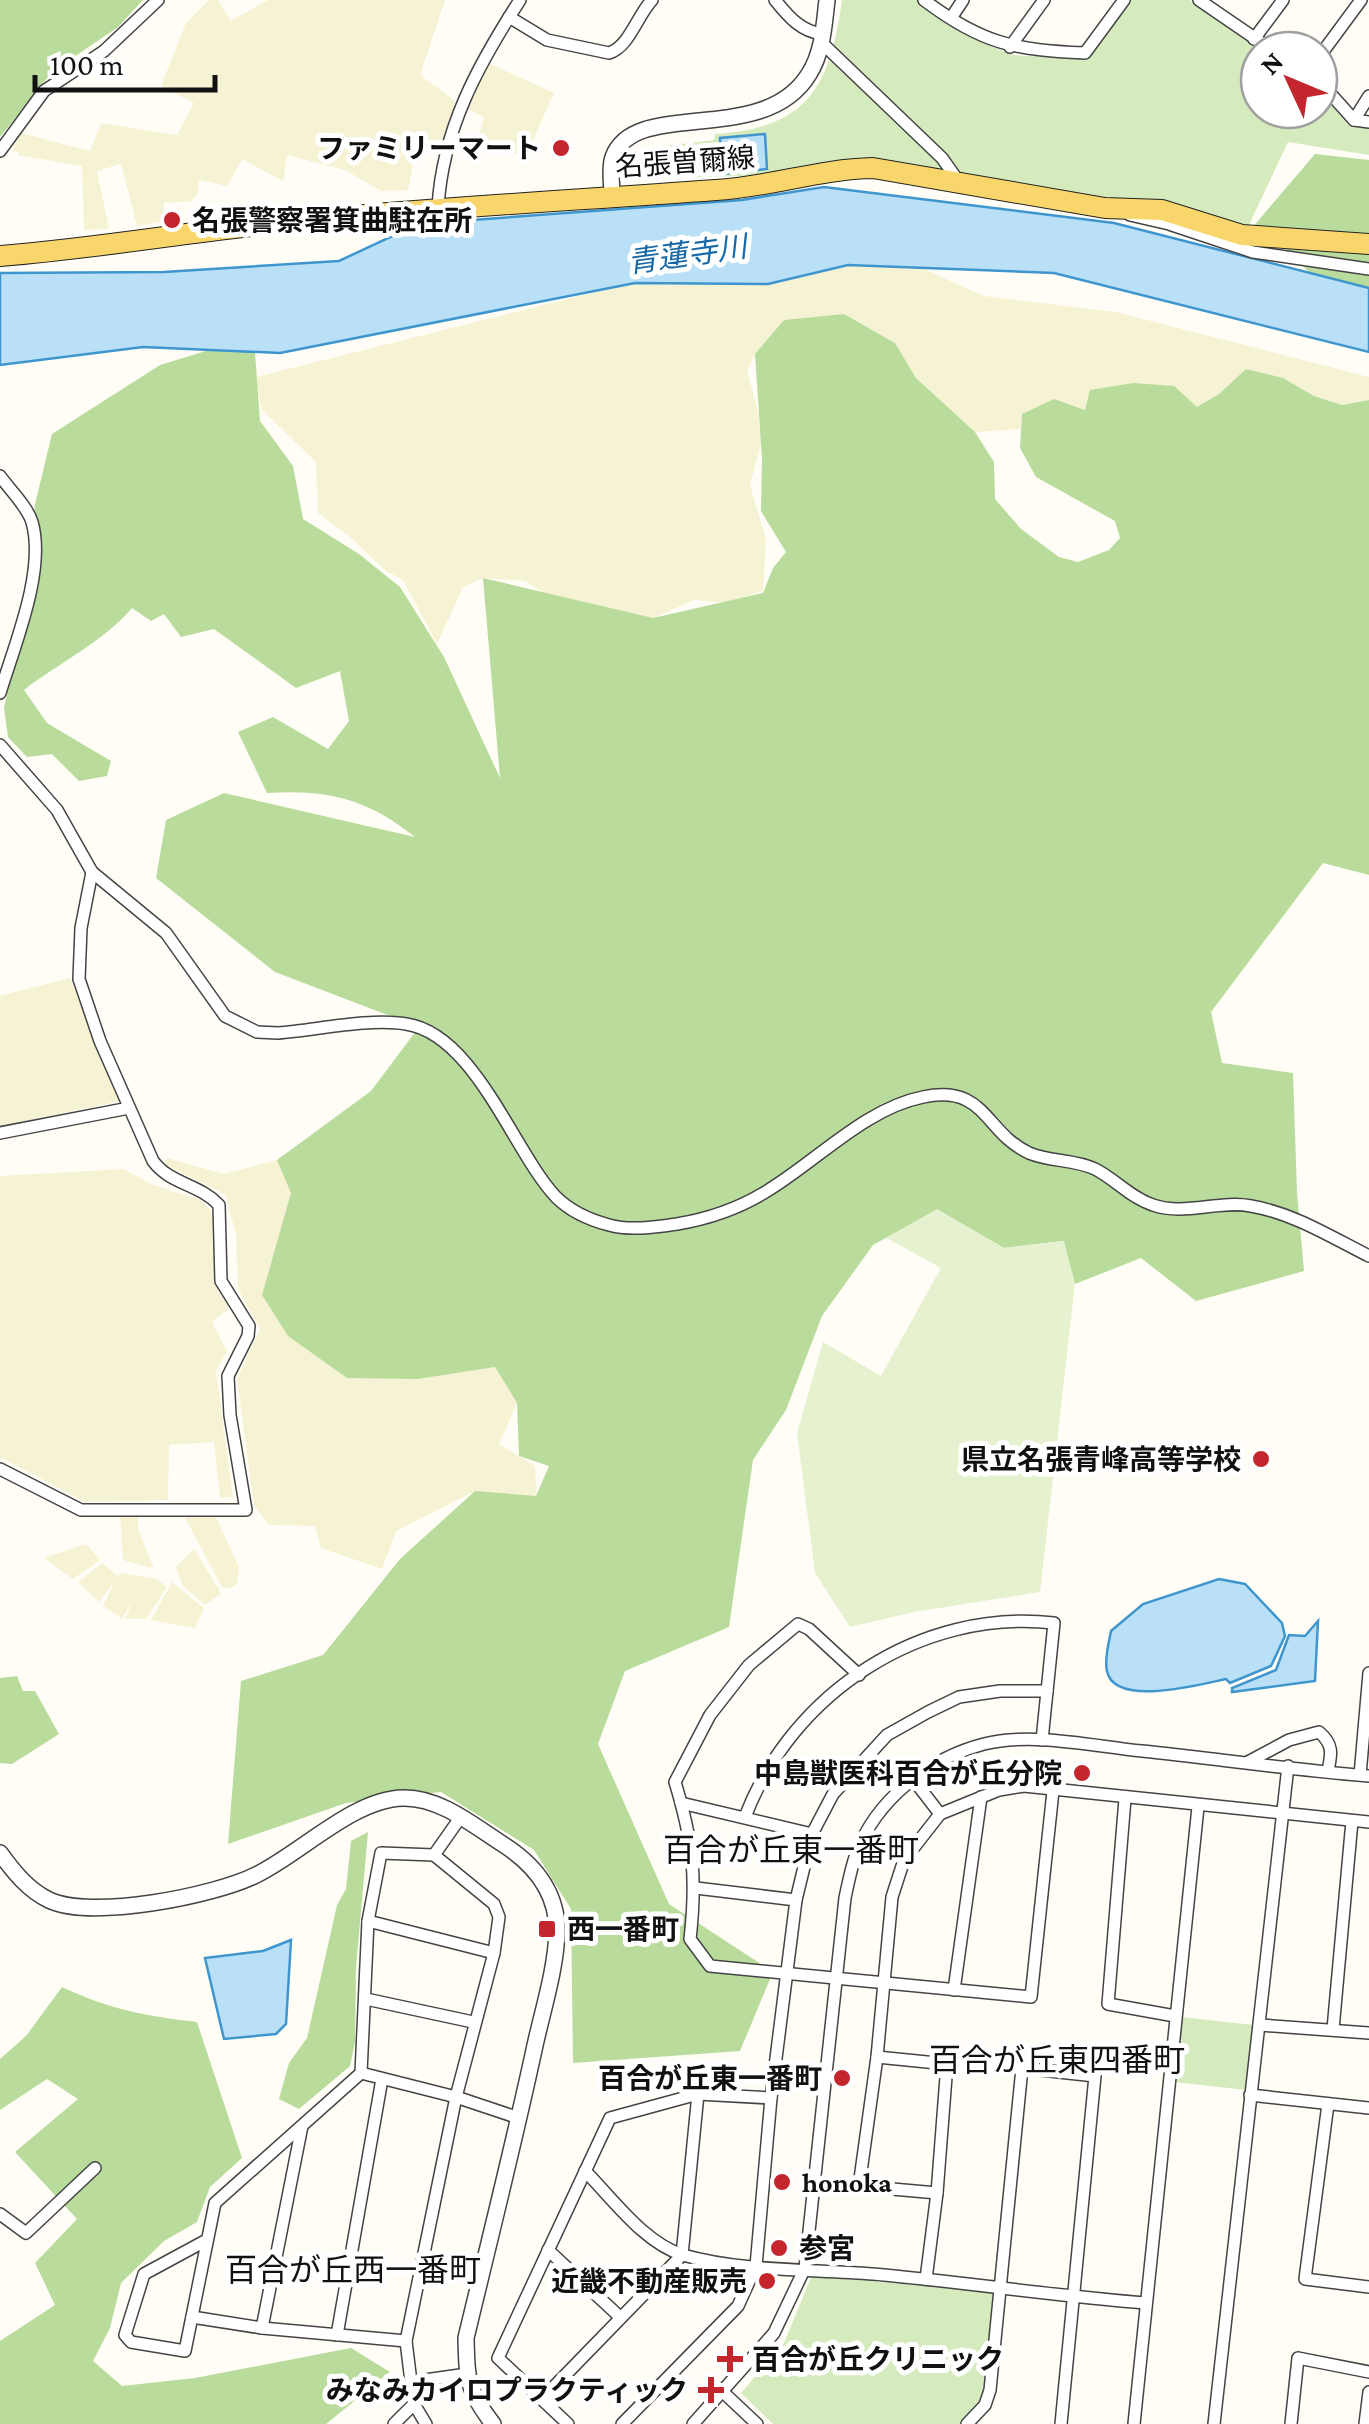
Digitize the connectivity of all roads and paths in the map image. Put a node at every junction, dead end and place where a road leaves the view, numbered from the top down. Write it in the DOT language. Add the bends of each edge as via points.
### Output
graph roads {
  1 [pos="158,0"];
  2 [pos="520,0"];
  3 [pos="652,0"];
  4 [pos="775,0"];
  5 [pos="827,0"];
  6 [pos="924,0"];
  7 [pos="964,0"];
  8 [pos="1044,0"];
  9 [pos="1124,0"];
  10 [pos="1283,0"];
  11 [pos="1361,0"];
  12 [pos="1201,1"];
  13 [pos="509,17"];
  14 [pos="951,18"];
  15 [pos="1241,30"];
  16 [pos="1261,30"];
  17 [pos="1339,30"];
  18 [pos="823,39"];
  19 [pos="1010,47"];
  20 [pos="1369,96"];
  21 [pos="1339,104"];
  22 [pos="1354,120"];
  23 [pos="1369,122"];
  24 [pos="0,151"];
  25 [pos="959,182"];
  26 [pos="612,195"];
  27 [pos="438,208"];
  28 [pos="1121,208"];
  29 [pos="1369,244"];
  30 [pos="0,256"];
  31 [pos="1369,269"];
  32 [pos="0,476"];
  33 [pos="0,693"];
  34 [pos="0,744"];
  35 [pos="92,872"];
  36 [pos="129,1108"];
  37 [pos="0,1133"];
  38 [pos="1369,1256"];
  39 [pos="0,1469"];
  40 [pos="1369,1673"];
  41 [pos="858,1675"];
  42 [pos="1047,1691"];
  43 [pos="1367,1722"];
  44 [pos="1042,1740"];
  45 [pos="1248,1762"];
  46 [pos="1288,1766"];
  47 [pos="1328,1770"];
  48 [pos="1365,1775"];
  49 [pos="913,1779"];
  50 [pos="1053,1791"];
  51 [pos="981,1796"];
  52 [pos="1125,1799"];
  53 [pos="681,1804"];
  54 [pos="1198,1807"];
  55 [pos="1282,1812"];
  56 [pos="940,1814"];
  57 [pos="745,1817"];
  58 [pos="460,1818"];
  59 [pos="1352,1820"];
  60 [pos="1369,1822"];
  61 [pos="812,1834"];
  62 [pos="0,1853"];
  63 [pos="434,1854"];
  64 [pos="696,1888"];
  65 [pos="796,1900"];
  66 [pos="368,1921"];
  67 [pos="494,1952"];
  68 [pos="788,1974"];
  69 [pos="838,1980"];
  70 [pos="885,1984"];
  71 [pos="954,1990"];
  72 [pos="366,1999"];
  73 [pos="1175,2016"];
  74 [pos="473,2022"];
  75 [pos="1260,2026"];
  76 [pos="1333,2029"];
  77 [pos="1369,2033"];
  78 [pos="877,2057"];
  79 [pos="361,2073"];
  80 [pos="382,2079"];
  81 [pos="698,2094"];
  82 [pos="1250,2096"];
  83 [pos="456,2097"];
  84 [pos="771,2098"];
  85 [pos="1328,2104"];
  86 [pos="1369,2108"];
  87 [pos="519,2118"];
  88 [pos="302,2126"];
  89 [pos="95,2168"];
  90 [pos="585,2172"];
  91 [pos="937,2193"];
  92 [pos="0,2214"];
  93 [pos="205,2240"];
  94 [pos="548,2250"];
  95 [pos="682,2254"];
  96 [pos="756,2266"];
  97 [pos="805,2268"];
  98 [pos="926,2279"];
  99 [pos="1369,2287"];
  100 [pos="1000,2290"];
  101 [pos="1074,2298"];
  102 [pos="1146,2303"];
  103 [pos="192,2317"];
  104 [pos="620,2317"];
  105 [pos="262,2328"];
  106 [pos="337,2335"];
  107 [pos="406,2341"];
  108 [pos="1369,2372"];
  109 [pos="466,2374"];
  110 [pos="411,2382"];
  111 [pos="724,2392"];
  112 [pos="1369,2392"];
  113 [pos="542,2399"];
  114 [pos="414,2404"];
  115 [pos="394,2424"];
  116 [pos="426,2424"];
  117 [pos="494,2424"];
  118 [pos="568,2424"];
  119 [pos="622,2424"];
  120 [pos="692,2424"];
  121 [pos="757,2424"];
  122 [pos="967,2424"];
  123 [pos="1061,2424"];
  124 [pos="1134,2424"];
  125 [pos="1214,2424"];
  126 [pos="1291,2424"];
  127 [pos="1365,2424"];
  1 -- 24 [label="street" via="104,51 44,91"];
  2 -- 13 [label="street"];
  3 -- 13 [label="street" via="623,46 609,53 548,40"];
  4 -- 18 [label="street" via="796,24"];
  5 -- 18 [label="street"];
  6 -- 14 [label="street"];
  7 -- 14 [label="street"];
  8 -- 19 [label="street"];
  9 -- 19 [label="street" via="1086,53"];
  10 -- 16 [label="street"];
  11 -- 17 [label="street"];
  12 -- 15 [label="street"];
  13 -- 27 [label="street" via="462,102"];
  14 -- 19 [label="street"];
  18 -- 25 [label="street"];
  18 -- 26 [label="street" via="808,77 766,111 629,136 613,157"];
  20 -- 22 [label="street"];
  21 -- 22 [label="street"];
  22 -- 23 [label="street"];
  25 -- 26 [label="main road, 名張曽爾線" via="850,168 752,188"];
  25 -- 28 [label="main road, 名張曽爾線"];
  26 -- 27 [label="main road, 名張曽爾線"];
  27 -- 30 [label="main road, 名張曽爾線"];
  28 -- 29 [label="main road, 名張曽爾線" via="1162,210 1242,235"];
  28 -- 31 [label="street" via="1134,218 1253,252"];
  32 -- 33 [label="street" via="31,518 35,543 30,590"];
  34 -- 35 [label="street" via="57,810"];
  35 -- 36 [label="street" via="79,979"];
  35 -- 38 [label="street" via="166,933 212,1001 240,1026 278,1034 406,1023 436,1035 500,1108 554,1194 570,1209 612,1226 655,1227 735,1209 871,1120 919,1097 947,1094 983,1109 1012,1143 1032,1154 1098,1170 1154,1206 1250,1206 1288,1216"];
  36 -- 37 [label="street"];
  36 -- 39 [label="street" via="163,1175 206,1192 219,1205 221,1281 249,1326 228,1376 246,1510 82,1510"];
  40 -- 43 [label="street"];
  41 -- 42 [label="street" via="939,1634 1024,1620 1054,1623"];
  41 -- 53 [label="street" via="798,1624 749,1665 710,1715 675,1782"];
  41 -- 57 [label="street" via="781,1745"];
  42 -- 44 [label="street"];
  42 -- 61 [label="street" via="959,1697 888,1735 833,1794"];
  43 -- 48 [label="street"];
  44 -- 45 [label="street"];
  44 -- 49 [label="street" via="986,1743"];
  45 -- 46 [label="street"];
  45 -- 47 [label="street" via="1319,1732 1329,1740"];
  46 -- 47 [label="street"];
  46 -- 55 [label="street"];
  47 -- 48 [label="street"];
  49 -- 56 [label="street"];
  49 -- 69 [label="street" via="872,1822 856,1854"];
  50 -- 51 [label="street" via="1024,1786"];
  50 -- 52 [label="street"];
  50 -- 71 [label="street" via="1031,1997"];
  51 -- 56 [label="street"];
  51 -- 71 [label="street"];
  52 -- 54 [label="street"];
  52 -- 73 [label="street" via="1108,2004"];
  53 -- 57 [label="street"];
  53 -- 64 [label="street"];
  54 -- 55 [label="street"];
  54 -- 73 [label="street"];
  55 -- 59 [label="street"];
  55 -- 75 [label="street"];
  56 -- 70 [label="street" via="904,1860 892,1897"];
  57 -- 61 [label="street"];
  58 -- 62 [label="street" via="430,1802 401,1798 374,1804 256,1875 213,1891 118,1906 52,1902 34,1892"];
  58 -- 63 [label="street"];
  58 -- 87 [label="street" via="516,1853 541,1876 554,1904 552,1964"];
  59 -- 60 [label="street"];
  59 -- 76 [label="street"];
  61 -- 65 [label="street"];
  63 -- 66 [label="street" via="382,1853"];
  63 -- 67 [label="street" via="494,1904"];
  64 -- 65 [label="street"];
  64 -- 68 [label="street" via="690,1939 710,1966"];
  65 -- 68 [label="street"];
  66 -- 67 [label="street"];
  66 -- 72 [label="street"];
  67 -- 74 [label="street"];
  68 -- 69 [label="street"];
  68 -- 84 [label="street"];
  69 -- 70 [label="street"];
  69 -- 97 [label="street"];
  70 -- 71 [label="street"];
  70 -- 78 [label="street"];
  72 -- 74 [label="street"];
  72 -- 79 [label="street"];
  73 -- 102 [label="street"];
  74 -- 83 [label="street"];
  75 -- 76 [label="street"];
  75 -- 82 [label="street"];
  76 -- 77 [label="street"];
  78 -- 91 [label="street" via="947,2064"];
  78 -- 91 [label="street" via="860,2186"];
  79 -- 80 [label="street"];
  79 -- 88 [label="street"];
  80 -- 83 [label="street"];
  80 -- 106 [label="street"];
  81 -- 84 [label="street"];
  81 -- 90 [label="street" via="610,2118"];
  81 -- 95 [label="street"];
  82 -- 85 [label="street"];
  82 -- 125 [label="street"];
  83 -- 87 [label="street"];
  83 -- 107 [label="street"];
  84 -- 96 [label="street"];
  85 -- 86 [label="street"];
  85 -- 99 [label="street" via="1305,2279"];
  87 -- 109 [label="street" via="466,2338"];
  88 -- 93 [label="street" via="215,2203"];
  88 -- 105 [label="street"];
  89 -- 92 [label="street" via="26,2232"];
  90 -- 94 [label="street"];
  90 -- 95 [label="street" via="655,2242"];
  91 -- 98 [label="street"];
  93 -- 103 [label="street"];
  93 -- 103 [label="street" via="144,2274 125,2336 185,2351"];
  94 -- 104 [label="street"];
  94 -- 113 [label="street" via="498,2358"];
  95 -- 96 [label="street"];
  95 -- 104 [label="street"];
  96 -- 97 [label="street"];
  96 -- 119 [label="street" via="738,2306"];
  97 -- 98 [label="street"];
  97 -- 111 [label="street" via="774,2333"];
  98 -- 100 [label="street"];
  100 -- 101 [label="street"];
  100 -- 101 [label="street" via="1022,2068 1096,2076"];
  100 -- 122 [label="street" via="990,2390"];
  101 -- 102 [label="street"];
  101 -- 123 [label="street"];
  102 -- 124 [label="street"];
  103 -- 105 [label="street"];
  104 -- 113 [label="street"];
  105 -- 106 [label="street"];
  106 -- 107 [label="street"];
  107 -- 110 [label="street"];
  108 -- 126 [label="street" via="1298,2358"];
  109 -- 110 [label="street"];
  109 -- 117 [label="street" via="473,2398"];
  110 -- 114 [label="street"];
  111 -- 120 [label="street"];
  111 -- 121 [label="street"];
  112 -- 127 [label="street"];
  113 -- 118 [label="street"];
  114 -- 115 [label="street"];
  114 -- 116 [label="street"];
}
